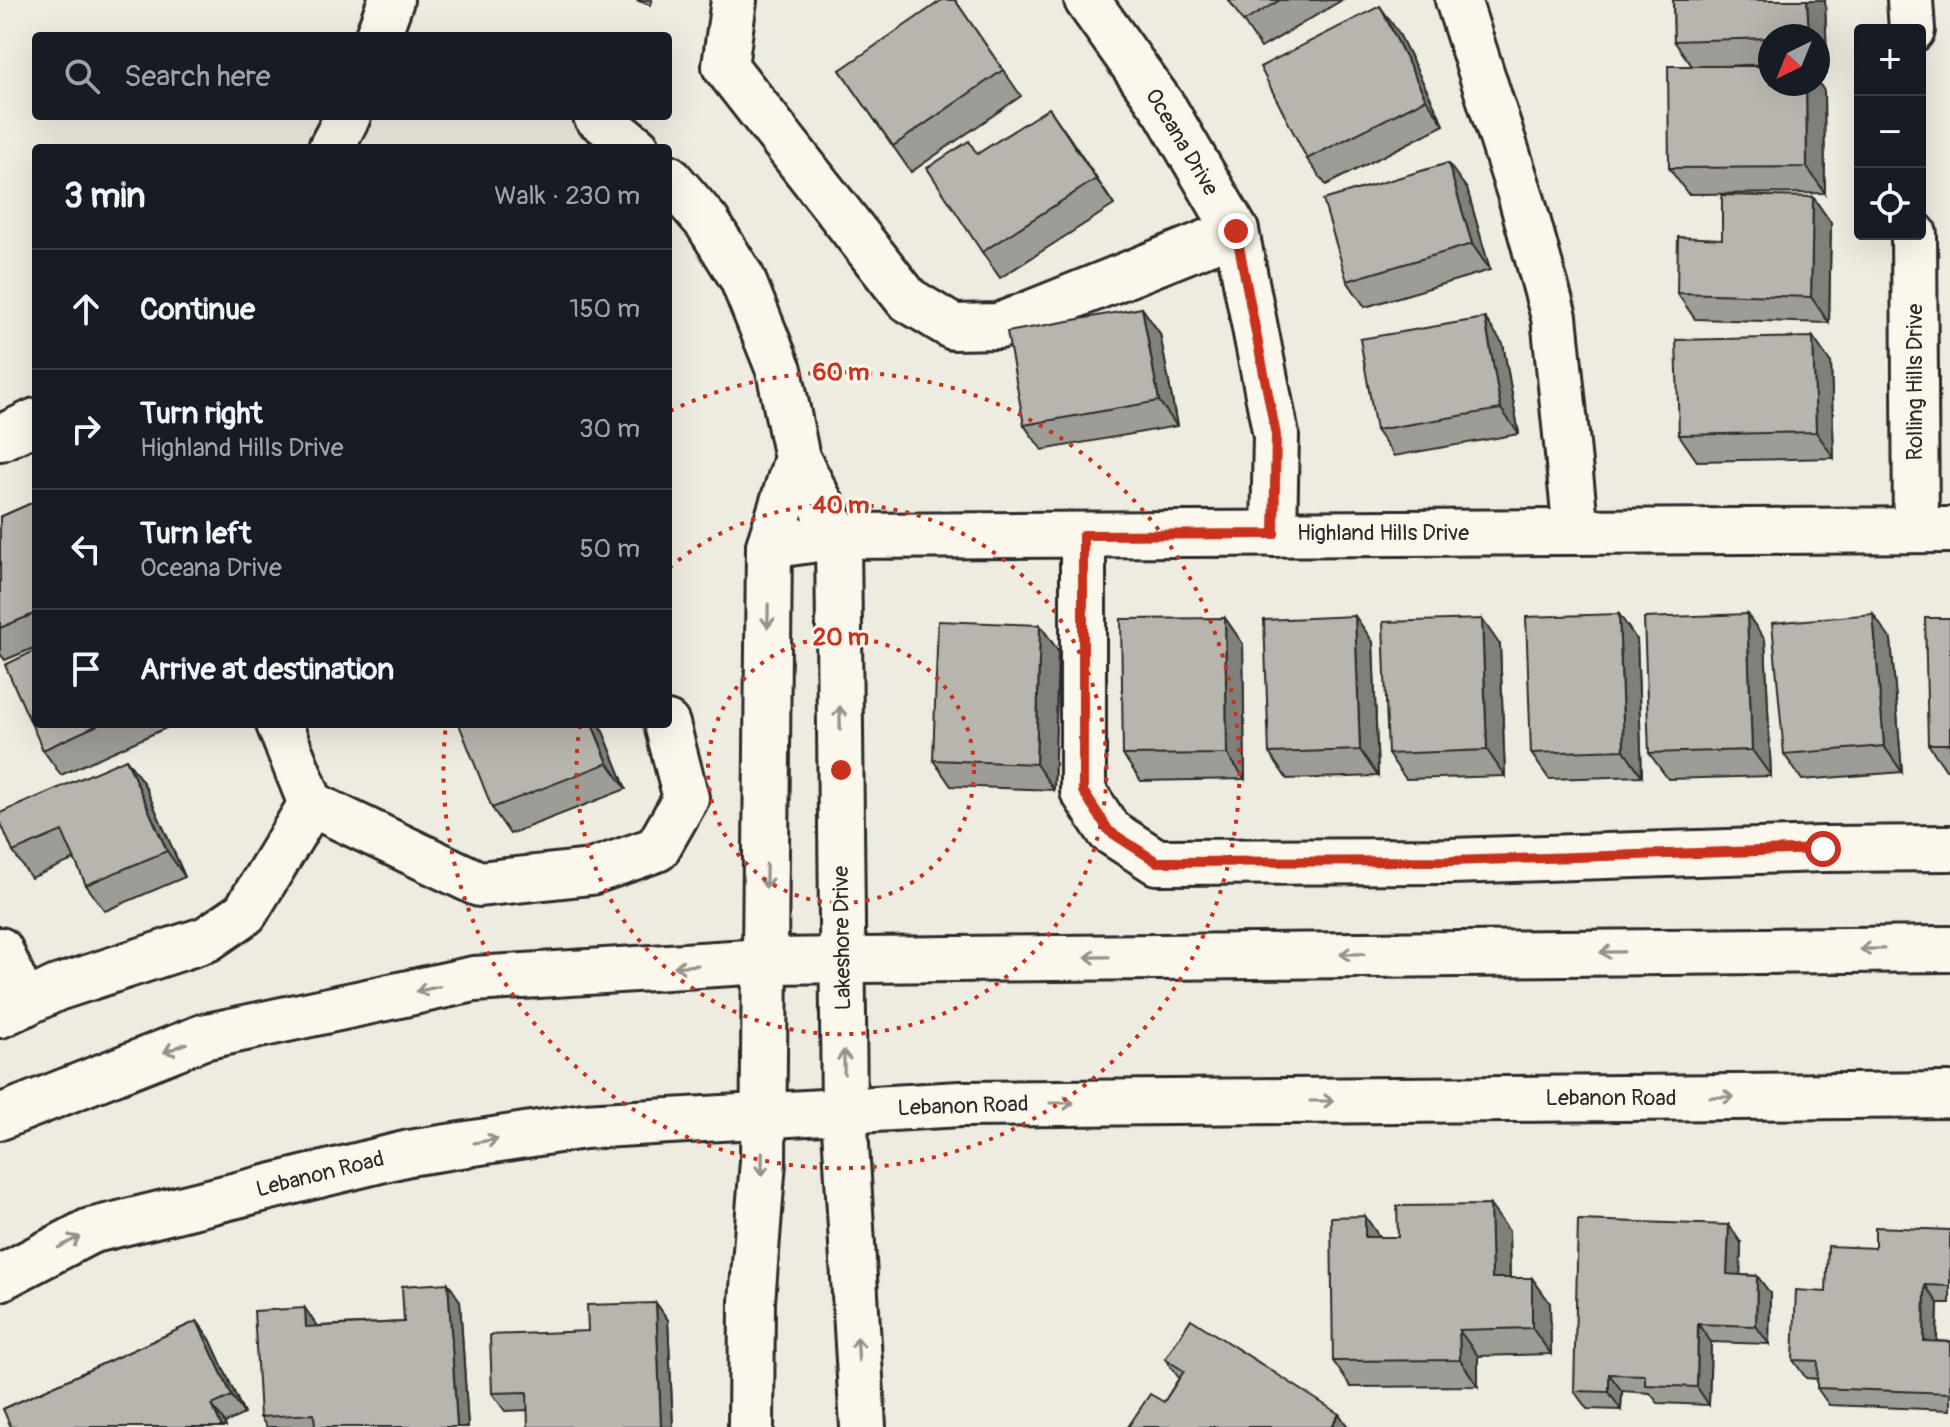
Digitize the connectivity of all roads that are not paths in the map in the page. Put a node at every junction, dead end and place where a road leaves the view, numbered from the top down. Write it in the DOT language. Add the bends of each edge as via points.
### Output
graph roads {
  1 [pos="734,0"];
  2 [pos="1087,0"];
  3 [pos="1458,0"];
  4 [pos="1910,0"];
  5 [pos="1912,24"];
  6 [pos="346,120"];
  7 [pos="601,120"];
  8 [pos="333,144"];
  9 [pos="632,144"];
  10 [pos="672,182"];
  11 [pos="1236,231"];
  12 [pos="1914,240"];
  13 [pos="32,423"];
  14 [pos="0,438"];
  15 [pos="797,458"];
  16 [pos="1933,530"];
  17 [pos="1576,532"];
  18 [pos="1274,534"];
  19 [pos="1083,535"];
  20 [pos="838,536"];
  21 [pos="769,546"];
  22 [pos="281,728"];
  23 [pos="668,728"];
  24 [pos="311,804"];
  25 [pos="1950,848"];
  26 [pos="1950,949"];
  27 [pos="0,950"];
  28 [pos="843,959"];
  29 [pos="764,961"];
  30 [pos="12,1009"];
  31 [pos="1950,1095"];
  32 [pos="844,1111"];
  33 [pos="763,1115"];
  34 [pos="0,1117"];
  35 [pos="0,1278"];
  36 [pos="751,1427"];
  37 [pos="863,1427"];
  1 -- 11 [label="street" via="725,66 907,299 953,327 999,326"];
  2 -- 11 [label="street, Oceana Drive" via="1166,111"];
  3 -- 17 [label="street" via="1554,317"];
  4 -- 5 [label="street"];
  6 -- 8 [label="street"];
  7 -- 9 [label="street"];
  10 -- 15 [label="street, Lakeshore Drive" via="707,222 742,278 779,370"];
  11 -- 18 [label="street, Oceana Drive" via="1276,435"];
  12 -- 16 [label="street, Rolling Hills Drive"];
  13 -- 14 [label="street"];
  15 -- 20 [label="street, Lakeshore Drive"];
  15 -- 21 [label="street, Lakeshore Drive"];
  16 -- 17 [label="street, Highland Hills Drive"];
  17 -- 18 [label="street, Highland Hills Drive"];
  18 -- 19 [label="street, Highland Hills Drive"];
  19 -- 20 [label="street, Highland Hills Drive"];
  19 -- 25 [label="street" via="1083,791 1109,831 1157,862 1451,861"];
  20 -- 21 [label="street, Highland Hills Drive"];
  28 -- 20 [label="street, Lakeshore Drive, one-way"];
  21 -- 29 [label="street, Lakeshore Drive, one-way"];
  22 -- 24 [label="street"];
  23 -- 24 [label="street" via="686,798 657,849 591,872 479,884"];
  24 -- 30 [label="street" via="245,913 207,939 57,988"];
  26 -- 28 [label="street, one-way"];
  27 -- 30 [label="street"];
  28 -- 29 [label="street"];
  32 -- 28 [label="street, Lakeshore Drive, one-way"];
  29 -- 33 [label="street, Lakeshore Drive"];
  29 -- 34 [label="street, one-way" via="474,979 203,1037"];
  32 -- 31 [label="street, Lebanon Road, one-way" via="960,1104"];
  32 -- 33 [label="street, Lebanon Road"];
  37 -- 32 [label="street, Lakeshore Drive, one-way"];
  35 -- 33 [label="street, Lebanon Road, one-way" via="90,1231 409,1153 584,1126"];
  33 -- 36 [label="street, Lakeshore Drive, one-way"];
}
